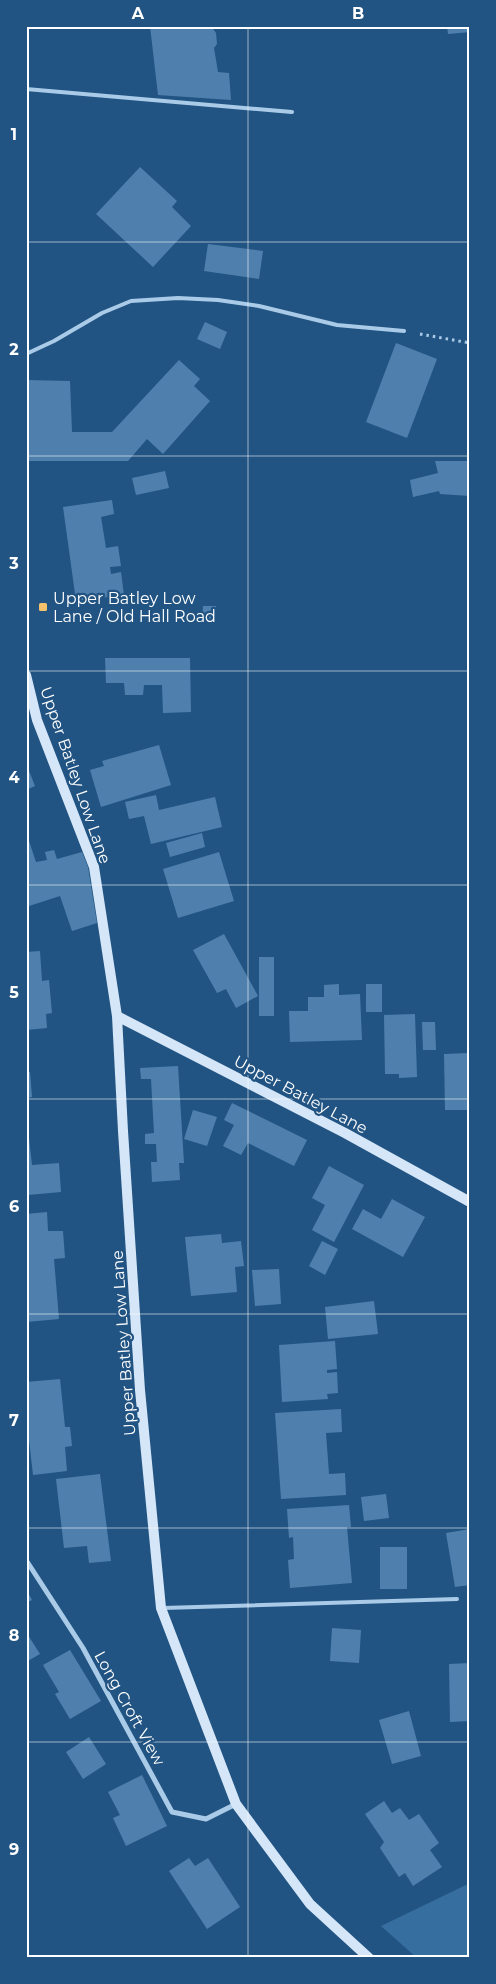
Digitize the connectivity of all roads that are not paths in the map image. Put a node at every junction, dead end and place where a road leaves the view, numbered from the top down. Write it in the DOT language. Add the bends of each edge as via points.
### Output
graph roads {
  1 [pos="26,89"];
  2 [pos="292,112"];
  3 [pos="404,331"];
  4 [pos="26,354"];
  5 [pos="26,675"];
  6 [pos="117,1016"];
  7 [pos="470,1202"];
  8 [pos="26,1560"];
  9 [pos="457,1599"];
  10 [pos="161,1608"];
  11 [pos="236,1804"];
  12 [pos="369,1958"];
  1 -- 2 [label="lane"];
  3 -- 4 [label="lane" via="337,325 259,306 218,300 178,298 131,301"];
  5 -- 6 [label="street, Upper Batley Low Lane" via="37,720 94,867"];
  6 -- 7 [label="street, Upper Batley Lane" via="345,1133"];
  6 -- 10 [label="street, Upper Batley Low Lane" via="139,1380"];
  8 -- 11 [label="street, Long Croft View" via="83,1648 172,1812 206,1819"];
  9 -- 10 [label="lane"];
  10 -- 11 [label="street, Upper Batley Low Lane"];
  11 -- 12 [label="street, Upper Batley Low Lane" via="310,1904"];
}
